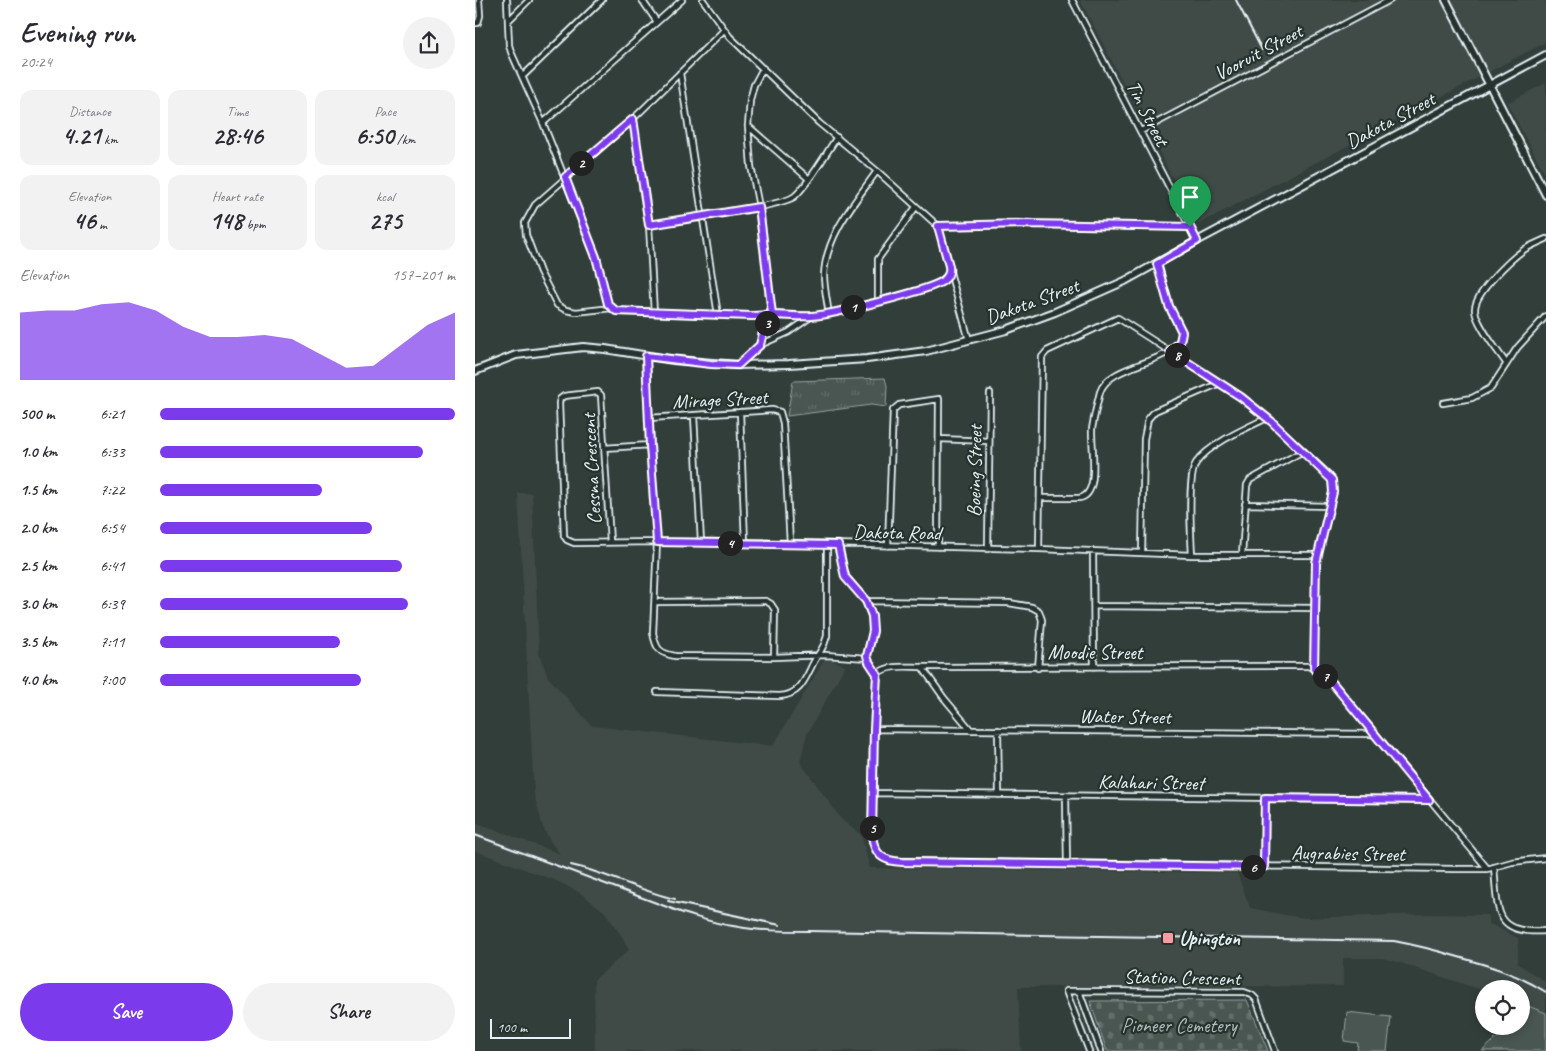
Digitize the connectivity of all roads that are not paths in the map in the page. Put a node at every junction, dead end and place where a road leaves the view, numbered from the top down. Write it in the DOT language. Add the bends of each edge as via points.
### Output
graph roads {
  1 [pos="479,0"];
  2 [pos="507,0"];
  3 [pos="529,0"];
  4 [pos="602,0"];
  5 [pos="641,0"];
  6 [pos="682,0"];
  7 [pos="703,0"];
  8 [pos="1072,0"];
  9 [pos="1389,0"];
  10 [pos="1446,0"];
  11 [pos="508,20"];
  12 [pos="657,22"];
  13 [pos="475,24"];
  14 [pos="724,30"];
  15 [pos="1546,55"];
  16 [pos="763,68"];
  17 [pos="680,73"];
  18 [pos="523,76"];
  19 [pos="1490,84"];
  20 [pos="633,119"];
  21 [pos="543,122"];
  22 [pos="747,126"];
  23 [pos="1141,131"];
  24 [pos="837,137"];
  25 [pos="877,171"];
  26 [pos="565,177"];
  27 [pos="809,179"];
  28 [pos="1546,194"];
  29 [pos="759,207"];
  30 [pos="916,207"];
  31 [pos="703,216"];
  32 [pos="649,225"];
  33 [pos="938,226"];
  34 [pos="1190,227"];
  35 [pos="1546,239"];
  36 [pos="1197,241"];
  37 [pos="1157,264"];
  38 [pos="949,272"];
  39 [pos="878,301"];
  40 [pos="612,308"];
  41 [pos="654,313"];
  42 [pos="772,314"];
  43 [pos="829,314"];
  44 [pos="718,315"];
  45 [pos="812,316"];
  46 [pos="1546,316"];
  47 [pos="969,340"];
  48 [pos="760,345"];
  49 [pos="1170,351"];
  50 [pos="646,356"];
  51 [pos="1506,363"];
  52 [pos="738,365"];
  53 [pos="475,371"];
  54 [pos="1220,383"];
  55 [pos="990,393"];
  56 [pos="1443,403"];
  57 [pos="740,412"];
  58 [pos="694,416"];
  59 [pos="649,418"];
  60 [pos="1267,418"];
  61 [pos="939,439"];
  62 [pos="989,441"];
  63 [pos="650,446"];
  64 [pos="604,448"];
  65 [pos="1303,451"];
  66 [pos="1040,498"];
  67 [pos="1245,504"];
  68 [pos="1329,506"];
  69 [pos="564,536"];
  70 [pos="610,542"];
  71 [pos="657,542"];
  72 [pos="701,542"];
  73 [pos="745,543"];
  74 [pos="790,544"];
  75 [pos="827,545"];
  76 [pos="838,545"];
  77 [pos="888,546"];
  78 [pos="938,547"];
  79 [pos="988,549"];
  80 [pos="1039,549"];
  81 [pos="1093,552"];
  82 [pos="1142,552"];
  83 [pos="1192,555"];
  84 [pos="1243,555"];
  85 [pos="1317,555"];
  86 [pos="866,601"];
  87 [pos="655,602"];
  88 [pos="1093,606"];
  89 [pos="1315,608"];
  90 [pos="817,656"];
  91 [pos="774,657"];
  92 [pos="867,658"];
  93 [pos="922,667"];
  94 [pos="1094,667"];
  95 [pos="1037,668"];
  96 [pos="1314,669"];
  97 [pos="877,674"];
  98 [pos="657,692"];
  99 [pos="874,729"];
  100 [pos="970,730"];
  101 [pos="998,730"];
  102 [pos="1375,734"];
  103 [pos="873,794"];
  104 [pos="999,795"];
  105 [pos="1066,796"];
  106 [pos="1265,798"];
  107 [pos="1429,800"];
  108 [pos="1546,858"];
  109 [pos="1067,865"];
  110 [pos="1264,867"];
  111 [pos="1494,868"];
  112 [pos="1487,869"];
  113 [pos="1546,931"];
  114 [pos="1079,991"];
  115 [pos="1089,1051"];
  116 [pos="1101,1051"];
  117 [pos="1275,1051"];
  1 -- 13 [label="street" via="480,20"];
  2 -- 11 [label="street"];
  3 -- 11 [label="street"];
  4 -- 18 [label="street"];
  5 -- 12 [label="street"];
  6 -- 12 [label="street"];
  7 -- 14 [label="street"];
  8 -- 23 [label="street, Tin Street"];
  9 -- 23 [label="street, Vooruit Street"];
  10 -- 19 [label="street"];
  11 -- 18 [label="street" via="509,45"];
  12 -- 21 [label="street"];
  14 -- 16 [label="street"];
  14 -- 17 [label="street"];
  15 -- 19 [label="street, Dakota Street"];
  16 -- 22 [label="street" via="754,85"];
  16 -- 24 [label="street"];
  17 -- 20 [label="street"];
  17 -- 31 [label="street"];
  18 -- 21 [label="street"];
  19 -- 28 [label="street"];
  19 -- 36 [label="street, Dakota Street"];
  20 -- 26 [label="street"];
  20 -- 32 [label="street"];
  21 -- 26 [label="street"];
  22 -- 27 [label="street"];
  22 -- 29 [label="street"];
  23 -- 34 [label="street, Tin Street"];
  24 -- 25 [label="street"];
  24 -- 27 [label="street"];
  25 -- 30 [label="street"];
  25 -- 43 [label="street" via="831,243 824,273"];
  26 -- 40 [label="street"];
  26 -- 40 [label="street" via="535,205 525,223 525,235 557,305 576,312"];
  27 -- 29 [label="street" via="793,198"];
  29 -- 31 [label="street"];
  29 -- 42 [label="street"];
  30 -- 33 [label="street"];
  30 -- 39 [label="street" via="878,259"];
  31 -- 32 [label="street"];
  31 -- 44 [label="street"];
  32 -- 41 [label="street"];
  33 -- 34 [label="street"];
  33 -- 38 [label="street"];
  34 -- 36 [label="street, Tin Street"];
  35 -- 51 [label="street" via="1515,257 1485,288 1475,306 1480,324"];
  36 -- 37 [label="street, Dakota Street"];
  37 -- 47 [label="street, Dakota Street" via="1055,312"];
  37 -- 49 [label="street" via="1169,306 1182,332 1180,342"];
  38 -- 39 [label="street" via="937,284"];
  38 -- 47 [label="street"];
  39 -- 43 [label="street"];
  40 -- 41 [label="street" via="616,311"];
  41 -- 44 [label="street"];
  42 -- 44 [label="street"];
  42 -- 45 [label="street"];
  42 -- 48 [label="street"];
  43 -- 45 [label="street"];
  45 -- 48 [label="street" via="789,332"];
  46 -- 51 [label="street"];
  47 -- 52 [label="street, Dakota Street" via="925,351 867,359"];
  48 -- 52 [label="street"];
  49 -- 54 [label="street"];
  49 -- 66 [label="street" via="1110,378 1102,387 1093,430 1093,480 1089,494 1084,498"];
  49 -- 66 [label="street" via="1118,318 1044,354"];
  50 -- 52 [label="street, Dakota Street"];
  50 -- 53 [label="street, Dakota Street" via="595,348 560,349 516,355"];
  50 -- 59 [label="street"];
  51 -- 56 [label="street" via="1485,392 1472,398"];
  54 -- 60 [label="street"];
  54 -- 82 [label="street" via="1155,411 1147,419"];
  55 -- 62 [label="street, Boeing Street"];
  57 -- 58 [label="street, Mirage Street"];
  57 -- 73 [label="street"];
  57 -- 74 [label="street, Mirage Street" via="776,410 782,416"];
  58 -- 59 [label="street, Mirage Street"];
  58 -- 72 [label="street"];
  59 -- 63 [label="street"];
  60 -- 65 [label="street"];
  60 -- 83 [label="street" via="1230,436 1196,464 1191,488"];
  61 -- 62 [label="street"];
  61 -- 77 [label="street" via="939,399 899,405 893,410"];
  61 -- 78 [label="street"];
  62 -- 79 [label="street, Boeing Street"];
  63 -- 64 [label="street"];
  63 -- 71 [label="street"];
  64 -- 69 [label="street, Cessna Crescent" via="601,393 571,394 560,398"];
  64 -- 70 [label="street, Cessna Crescent"];
  65 -- 67 [label="street" via="1250,480"];
  65 -- 68 [label="street" via="1332,480"];
  66 -- 80 [label="street"];
  67 -- 68 [label="street"];
  67 -- 84 [label="street"];
  68 -- 85 [label="street"];
  69 -- 70 [label="street, Dakota Road" via="573,543"];
  70 -- 71 [label="street, Dakota Road"];
  71 -- 72 [label="street, Dakota Road"];
  71 -- 87 [label="street"];
  72 -- 73 [label="street, Dakota Road"];
  73 -- 74 [label="street, Dakota Road"];
  74 -- 75 [label="street, Dakota Road"];
  75 -- 76 [label="street, Dakota Road"];
  75 -- 90 [label="street" via="827,636 823,650"];
  76 -- 77 [label="street, Dakota Road"];
  76 -- 86 [label="street" via="845,577"];
  77 -- 78 [label="street, Dakota Road"];
  78 -- 79 [label="street, Dakota Road"];
  79 -- 80 [label="street, Dakota Road"];
  80 -- 81 [label="street, Dakota Road"];
  81 -- 82 [label="street, Dakota Road"];
  81 -- 88 [label="street"];
  82 -- 83 [label="street, Dakota Road"];
  83 -- 84 [label="street, Dakota Road"];
  84 -- 85 [label="street, Dakota Road"];
  85 -- 89 [label="street"];
  86 -- 92 [label="street" via="873,631"];
  86 -- 95 [label="street" via="1030,606 1039,612 1042,620"];
  87 -- 91 [label="street" via="653,634 655,644 665,654"];
  87 -- 91 [label="street" via="771,604 775,610"];
  88 -- 89 [label="street"];
  88 -- 94 [label="street"];
  89 -- 96 [label="street"];
  90 -- 91 [label="street"];
  90 -- 92 [label="street"];
  90 -- 98 [label="street" via="802,683 785,696"];
  92 -- 97 [label="street"];
  93 -- 95 [label="street, Moodie Street"];
  93 -- 97 [label="street, Moodie Street" via="887,668"];
  93 -- 100 [label="street"];
  94 -- 95 [label="street, Moodie Street"];
  94 -- 96 [label="street, Moodie Street" via="1308,666"];
  96 -- 102 [label="street" via="1326,676"];
  97 -- 99 [label="street"];
  99 -- 100 [label="street, Water Street"];
  99 -- 103 [label="street"];
  100 -- 101 [label="street, Water Street"];
  101 -- 102 [label="street, Water Street"];
  101 -- 104 [label="street"];
  102 -- 107 [label="street"];
  103 -- 104 [label="street, Kalahari Street"];
  103 -- 109 [label="street, Augrabies Street" via="872,838 875,849 890,861"];
  104 -- 105 [label="street, Kalahari Street"];
  105 -- 106 [label="street, Kalahari Street"];
  105 -- 109 [label="street"];
  106 -- 107 [label="street, Kalahari Street"];
  106 -- 110 [label="street"];
  107 -- 112 [label="street"];
  108 -- 111 [label="street, Augrabies Street"];
  109 -- 110 [label="street, Augrabies Street"];
  110 -- 112 [label="street, Augrabies Street"];
  111 -- 112 [label="street, Augrabies Street"];
  111 -- 113 [label="street" via="1498,908 1505,921 1520,931"];
  114 -- 115 [label="street, Station Crescent" via="1066,991"];
  114 -- 116 [label="street"];
  114 -- 117 [label="street, Station Crescent" via="1244,992 1256,999"];
}
